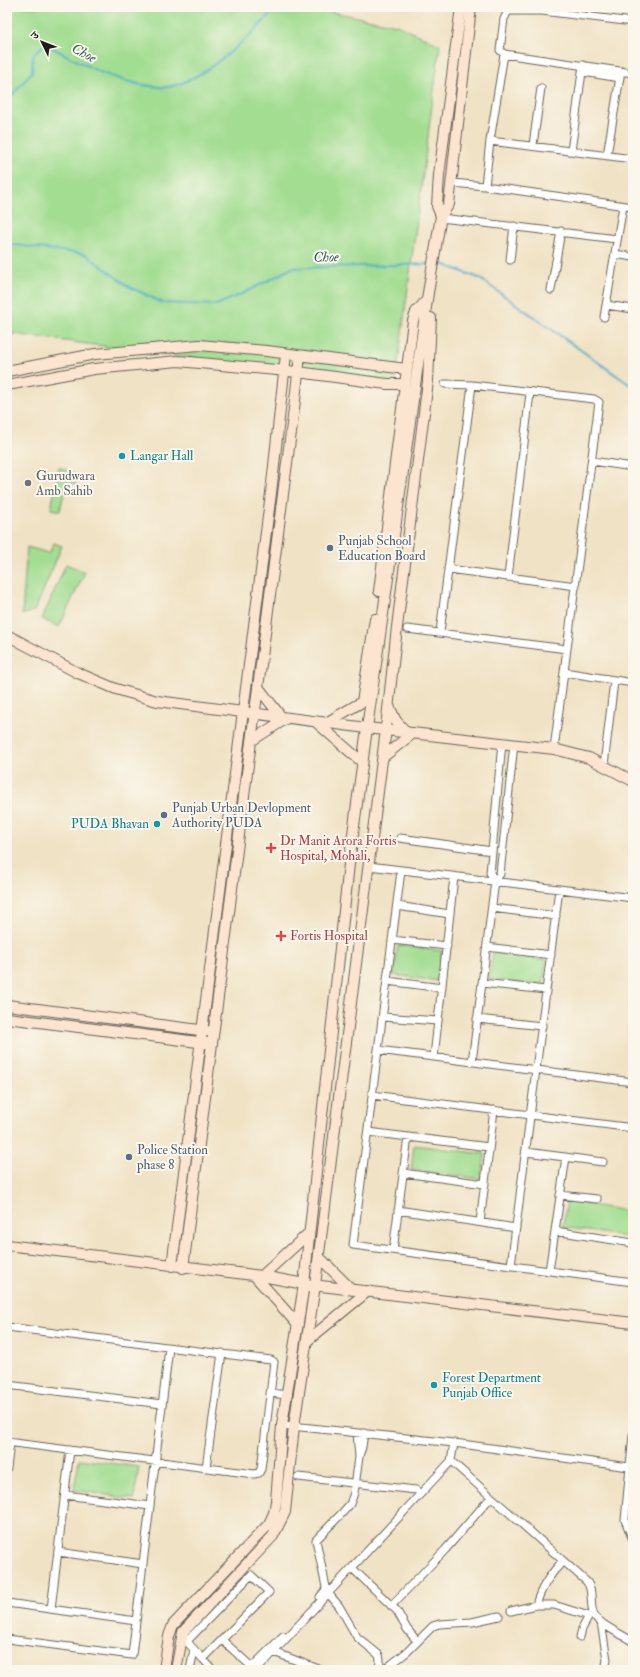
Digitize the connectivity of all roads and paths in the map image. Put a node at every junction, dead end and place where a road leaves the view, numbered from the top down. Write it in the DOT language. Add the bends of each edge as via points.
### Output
graph roads {
  1 [pos="471,7"];
  2 [pos="459,8"];
  3 [pos="633,22"];
  4 [pos="504,54"];
  5 [pos="583,69"];
  6 [pos="633,73"];
  7 [pos="621,74"];
  8 [pos="541,88"];
  9 [pos="490,141"];
  10 [pos="533,145"];
  11 [pos="572,151"];
  12 [pos="607,155"];
  13 [pos="633,159"];
  14 [pos="452,183"];
  15 [pos="485,186"];
  16 [pos="623,206"];
  17 [pos="633,207"];
  18 [pos="441,217"];
  19 [pos="514,226"];
  20 [pos="561,231"];
  21 [pos="617,239"];
  22 [pos="615,254"];
  23 [pos="633,257"];
  24 [pos="510,260"];
  25 [pos="551,290"];
  26 [pos="428,296"];
  27 [pos="606,305"];
  28 [pos="633,309"];
  29 [pos="604,317"];
  30 [pos="286,354"];
  31 [pos="300,356"];
  32 [pos="406,369"];
  33 [pos="7,371"];
  34 [pos="284,371"];
  35 [pos="298,372"];
  36 [pos="405,384"];
  37 [pos="445,384"];
  38 [pos="7,385"];
  39 [pos="472,386"];
  40 [pos="530,393"];
  41 [pos="281,408"];
  42 [pos="294,410"];
  43 [pos="592,461"];
  44 [pos="633,467"];
  45 [pos="271,493"];
  46 [pos="283,494"];
  47 [pos="448,569"];
  48 [pos="508,577"];
  49 [pos="260,580"];
  50 [pos="272,582"];
  51 [pos="576,586"];
  52 [pos="407,629"];
  53 [pos="440,632"];
  54 [pos="7,635"];
  55 [pos="567,649"];
  56 [pos="564,672"];
  57 [pos="614,681"];
  58 [pos="633,683"];
  59 [pos="258,687"];
  60 [pos="367,700"];
  61 [pos="389,704"];
  62 [pos="242,712"];
  63 [pos="255,714"];
  64 [pos="285,718"];
  65 [pos="321,722"];
  66 [pos="366,728"];
  67 [pos="386,730"];
  68 [pos="410,733"];
  69 [pos="252,741"];
  70 [pos="502,743"];
  71 [pos="514,744"];
  72 [pos="554,749"];
  73 [pos="382,757"];
  74 [pos="362,762"];
  75 [pos="604,765"];
  76 [pos="633,781"];
  77 [pos="400,838"];
  78 [pos="492,851"];
  79 [pos="369,866"];
  80 [pos="401,871"];
  81 [pos="454,877"];
  82 [pos="495,881"];
  83 [pos="560,889"];
  84 [pos="633,898"];
  85 [pos="397,906"];
  86 [pos="492,908"];
  87 [pos="450,914"];
  88 [pos="556,916"];
  89 [pos="392,940"];
  90 [pos="447,946"];
  91 [pos="487,948"];
  92 [pos="551,955"];
  93 [pos="387,981"];
  94 [pos="482,983"];
  95 [pos="442,988"];
  96 [pos="546,990"];
  97 [pos="7,1005"];
  98 [pos="382,1017"];
  99 [pos="7,1018"];
  100 [pos="113,1019"];
  101 [pos="477,1019"];
  102 [pos="438,1021"];
  103 [pos="542,1026"];
  104 [pos="202,1030"];
  105 [pos="112,1031"];
  106 [pos="214,1032"];
  107 [pos="200,1043"];
  108 [pos="212,1044"];
  109 [pos="378,1050"];
  110 [pos="434,1057"];
  111 [pos="472,1062"];
  112 [pos="536,1070"];
  113 [pos="633,1082"];
  114 [pos="372,1095"];
  115 [pos="494,1110"];
  116 [pos="530,1115"];
  117 [pos="633,1128"];
  118 [pos="368,1132"];
  119 [pos="408,1137"];
  120 [pos="489,1147"];
  121 [pos="526,1152"];
  122 [pos="566,1157"];
  123 [pos="603,1162"];
  124 [pos="403,1173"];
  125 [pos="485,1184"];
  126 [pos="560,1195"];
  127 [pos="596,1199"];
  128 [pos="398,1210"];
  129 [pos="480,1222"];
  130 [pos="516,1228"];
  131 [pos="556,1231"];
  132 [pos="309,1233"];
  133 [pos="633,1243"];
  134 [pos="7,1245"];
  135 [pos="393,1250"];
  136 [pos="318,1257"];
  137 [pos="172,1266"];
  138 [pos="511,1266"];
  139 [pos="183,1268"];
  140 [pos="550,1271"];
  141 [pos="259,1276"];
  142 [pos="633,1282"];
  143 [pos="304,1284"];
  144 [pos="315,1285"];
  145 [pos="351,1289"];
  146 [pos="368,1291"];
  147 [pos="633,1323"];
  148 [pos="298,1325"];
  149 [pos="7,1327"];
  150 [pos="307,1341"];
  151 [pos="169,1348"];
  152 [pos="222,1353"];
  153 [pos="7,1385"];
  154 [pos="270,1393"];
  155 [pos="287,1395"];
  156 [pos="162,1404"];
  157 [pos="282,1425"];
  158 [pos="294,1426"];
  159 [pos="360,1433"];
  160 [pos="633,1435"];
  161 [pos="9,1442"];
  162 [pos="454,1443"];
  163 [pos="70,1450"];
  164 [pos="451,1461"];
  165 [pos="155,1462"];
  166 [pos="629,1467"];
  167 [pos="7,1468"];
  168 [pos="206,1468"];
  169 [pos="298,1477"];
  170 [pos="355,1483"];
  171 [pos="416,1490"];
  172 [pos="65,1495"];
  173 [pos="491,1497"];
  174 [pos="150,1506"];
  175 [pos="633,1540"];
  176 [pos="58,1552"];
  177 [pos="563,1561"];
  178 [pos="143,1564"];
  179 [pos="352,1568"];
  180 [pos="328,1593"];
  181 [pos="7,1604"];
  182 [pos="536,1605"];
  183 [pos="391,1606"];
  184 [pos="52,1609"];
  185 [pos="511,1611"];
  186 [pos="499,1616"];
  187 [pos="592,1616"];
  188 [pos="136,1621"];
  189 [pos="601,1622"];
  190 [pos="580,1637"];
  191 [pos="7,1639"];
  192 [pos="222,1640"];
  193 [pos="417,1641"];
  194 [pos="633,1642"];
  195 [pos="194,1650"];
  196 [pos="274,1652"];
  197 [pos="203,1659"];
  198 [pos="253,1669"];
  199 [pos="164,1670"];
  200 [pos="176,1670"];
  201 [pos="190,1670"];
  202 [pos="213,1670"];
  203 [pos="321,1670"];
  204 [pos="379,1670"];
  205 [pos="384,1670"];
  206 [pos="605,1670"];
  1 -- 14 [label="main road"];
  2 -- 18 [label="main road" via="438,182 437,206"];
  3 -- 4 [label="street" via="542,11 508,11 504,19 500,50"];
  4 -- 5 [label="street"];
  4 -- 9 [label="street"];
  5 -- 7 [label="street"];
  5 -- 11 [label="street"];
  6 -- 7 [label="street"];
  7 -- 12 [label="street"];
  8 -- 10 [label="street"];
  9 -- 10 [label="street"];
  9 -- 15 [label="street"];
  10 -- 11 [label="street"];
  11 -- 12 [label="street"];
  12 -- 13 [label="street"];
  14 -- 15 [label="street"];
  14 -- 18 [label="main road" via="449,204"];
  15 -- 16 [label="street"];
  16 -- 17 [label="street"];
  16 -- 21 [label="street"];
  18 -- 19 [label="street"];
  18 -- 26 [label="main road"];
  19 -- 20 [label="street"];
  19 -- 24 [label="street"];
  20 -- 21 [label="street"];
  20 -- 25 [label="street"];
  21 -- 22 [label="street"];
  22 -- 23 [label="street"];
  22 -- 27 [label="street"];
  26 -- 32 [label="main road" via="414,315"];
  26 -- 60 [label="main road"];
  26 -- 61 [label="main road" via="432,299 428,381"];
  27 -- 28 [label="street"];
  27 -- 29 [label="street"];
  30 -- 31 [label="main road"];
  30 -- 33 [label="main road" via="199,345 166,347 94,354"];
  30 -- 34 [label="main road"];
  31 -- 32 [label="main road"];
  31 -- 35 [label="main road"];
  32 -- 36 [label="main road"];
  34 -- 35 [label="main road"];
  34 -- 38 [label="main road" via="178,361 94,369"];
  34 -- 41 [label="main road"];
  35 -- 36 [label="main road" via="387,384"];
  35 -- 42 [label="main road"];
  36 -- 60 [label="main road"];
  37 -- 39 [label="street"];
  39 -- 40 [label="street"];
  39 -- 47 [label="street"];
  40 -- 43 [label="street" via="597,400 599,405"];
  40 -- 48 [label="street"];
  41 -- 42 [label="main road"];
  41 -- 45 [label="main road"];
  42 -- 46 [label="main road"];
  43 -- 44 [label="street"];
  43 -- 51 [label="street"];
  45 -- 46 [label="main road"];
  45 -- 49 [label="main road"];
  46 -- 50 [label="main road"];
  47 -- 48 [label="street"];
  47 -- 53 [label="street"];
  48 -- 51 [label="street"];
  49 -- 50 [label="main road"];
  49 -- 62 [label="main road"];
  50 -- 59 [label="main road"];
  51 -- 55 [label="street"];
  52 -- 53 [label="street"];
  53 -- 55 [label="street"];
  54 -- 62 [label="main road" via="78,673 116,689 158,701"];
  55 -- 56 [label="street"];
  56 -- 57 [label="street"];
  56 -- 72 [label="street"];
  57 -- 58 [label="street"];
  57 -- 75 [label="street"];
  59 -- 63 [label="main road"];
  59 -- 64 [label="main road"];
  60 -- 65 [label="main road"];
  60 -- 66 [label="main road"];
  61 -- 67 [label="main road"];
  61 -- 68 [label="main road" via="396,721"];
  62 -- 63 [label="main road"];
  62 -- 104 [label="main road"];
  63 -- 64 [label="main road"];
  63 -- 69 [label="main road"];
  64 -- 65 [label="main road"];
  64 -- 69 [label="main road"];
  65 -- 66 [label="main road"];
  65 -- 74 [label="main road"];
  66 -- 67 [label="main road"];
  66 -- 74 [label="main road"];
  67 -- 68 [label="main road"];
  67 -- 73 [label="main road"];
  68 -- 70 [label="main road"];
  68 -- 73 [label="main road"];
  69 -- 106 [label="main road"];
  70 -- 71 [label="main road"];
  70 -- 78 [label="street"];
  71 -- 72 [label="main road"];
  71 -- 82 [label="street" via="500,874"];
  72 -- 75 [label="main road" via="578,754"];
  73 -- 79 [label="main road"];
  74 -- 132 [label="main road"];
  75 -- 76 [label="main road"];
  77 -- 78 [label="street"];
  78 -- 82 [label="street" via="490,873"];
  79 -- 80 [label="street"];
  79 -- 136 [label="main road"];
  80 -- 81 [label="street"];
  80 -- 85 [label="street"];
  81 -- 82 [label="street"];
  81 -- 87 [label="street"];
  82 -- 83 [label="street"];
  82 -- 86 [label="street"];
  83 -- 84 [label="street"];
  83 -- 88 [label="street"];
  85 -- 87 [label="street"];
  85 -- 89 [label="street"];
  86 -- 88 [label="street"];
  86 -- 91 [label="street"];
  87 -- 90 [label="street"];
  88 -- 92 [label="street"];
  89 -- 90 [label="street"];
  89 -- 93 [label="street"];
  90 -- 95 [label="street"];
  91 -- 92 [label="street"];
  91 -- 94 [label="street"];
  92 -- 96 [label="street"];
  93 -- 95 [label="street"];
  93 -- 98 [label="street"];
  94 -- 96 [label="street"];
  94 -- 101 [label="street"];
  95 -- 102 [label="street"];
  96 -- 103 [label="street"];
  97 -- 100 [label="main road"];
  98 -- 102 [label="street"];
  98 -- 109 [label="street"];
  99 -- 105 [label="main road"];
  100 -- 104 [label="main road"];
  100 -- 105 [label="main road"];
  101 -- 103 [label="street"];
  101 -- 111 [label="street"];
  102 -- 110 [label="street"];
  103 -- 112 [label="street"];
  104 -- 106 [label="main road"];
  104 -- 107 [label="main road"];
  105 -- 107 [label="main road"];
  106 -- 108 [label="main road"];
  107 -- 108 [label="main road"];
  107 -- 137 [label="main road"];
  108 -- 139 [label="main road"];
  109 -- 110 [label="street"];
  109 -- 114 [label="street"];
  110 -- 111 [label="street"];
  111 -- 112 [label="street"];
  112 -- 113 [label="street"];
  112 -- 116 [label="street"];
  114 -- 115 [label="street"];
  114 -- 118 [label="street"];
  115 -- 116 [label="street"];
  115 -- 120 [label="street"];
  116 -- 117 [label="street"];
  116 -- 121 [label="street"];
  118 -- 119 [label="street"];
  118 -- 135 [label="street" via="353,1244"];
  119 -- 120 [label="street"];
  119 -- 124 [label="street"];
  120 -- 125 [label="street"];
  121 -- 122 [label="street"];
  121 -- 130 [label="street"];
  122 -- 123 [label="street"];
  122 -- 126 [label="street"];
  124 -- 125 [label="street"];
  124 -- 128 [label="street"];
  125 -- 129 [label="street"];
  126 -- 127 [label="street"];
  126 -- 131 [label="street"];
  128 -- 129 [label="street"];
  128 -- 135 [label="street"];
  129 -- 130 [label="street"];
  130 -- 138 [label="street"];
  131 -- 133 [label="street"];
  131 -- 140 [label="street"];
  132 -- 141 [label="main road"];
  132 -- 143 [label="main road"];
  134 -- 137 [label="main road"];
  135 -- 138 [label="street"];
  136 -- 144 [label="main road"];
  136 -- 145 [label="main road"];
  137 -- 139 [label="main road"];
  138 -- 140 [label="street"];
  139 -- 141 [label="main road"];
  140 -- 142 [label="street"];
  141 -- 143 [label="main road"];
  141 -- 148 [label="main road"];
  143 -- 144 [label="main road"];
  143 -- 148 [label="main road"];
  144 -- 145 [label="main road"];
  144 -- 150 [label="main road"];
  145 -- 146 [label="main road"];
  146 -- 147 [label="main road"];
  146 -- 150 [label="main road"];
  148 -- 155 [label="main road"];
  149 -- 151 [label="street"];
  150 -- 158 [label="main road"];
  151 -- 152 [label="street"];
  151 -- 156 [label="street"];
  152 -- 154 [label="street" via="274,1362"];
  152 -- 168 [label="street"];
  153 -- 156 [label="street"];
  154 -- 155 [label="street"];
  154 -- 168 [label="street" via="259,1473"];
  155 -- 157 [label="main road"];
  156 -- 165 [label="street"];
  157 -- 158 [label="street"];
  157 -- 199 [label="main road" via="274,1513 268,1524 173,1625"];
  158 -- 159 [label="street"];
  158 -- 200 [label="main road" via="285,1512 272,1536 183,1632"];
  159 -- 162 [label="street"];
  159 -- 170 [label="street"];
  160 -- 166 [label="street"];
  161 -- 163 [label="street"];
  161 -- 167 [label="street"];
  162 -- 164 [label="street"];
  162 -- 166 [label="street"];
  163 -- 165 [label="street"];
  163 -- 172 [label="street"];
  164 -- 173 [label="street"];
  164 -- 179 [label="street"];
  165 -- 168 [label="street"];
  165 -- 174 [label="street"];
  166 -- 175 [label="street" via="624,1520"];
  169 -- 170 [label="street"];
  170 -- 171 [label="street"];
  170 -- 198 [label="street" via="354,1493 347,1507 316,1540 325,1591"];
  172 -- 174 [label="street"];
  172 -- 176 [label="street"];
  173 -- 177 [label="street"];
  173 -- 183 [label="street"];
  174 -- 178 [label="street"];
  176 -- 178 [label="street"];
  176 -- 184 [label="street"];
  177 -- 182 [label="street" via="554,1569 542,1588"];
  177 -- 187 [label="street" via="589,1584"];
  178 -- 188 [label="street"];
  179 -- 180 [label="street"];
  179 -- 183 [label="street"];
  180 -- 196 [label="street"];
  180 -- 204 [label="street" via="358,1637 379,1655"];
  181 -- 184 [label="street"];
  182 -- 185 [label="street"];
  182 -- 187 [label="street" via="563,1607"];
  183 -- 193 [label="street"];
  184 -- 188 [label="street"];
  186 -- 193 [label="street" via="472,1622 439,1624"];
  187 -- 189 [label="street"];
  187 -- 190 [label="street" via="582,1629"];
  188 -- 191 [label="street" via="131,1656"];
  189 -- 194 [label="street"];
  189 -- 206 [label="street" via="607,1660"];
  192 -- 195 [label="street" via="269,1592 251,1575 189,1639 188,1642"];
  192 -- 197 [label="street"];
  192 -- 198 [label="street"];
  193 -- 205 [label="street"];
  195 -- 197 [label="street"];
  195 -- 201 [label="street"];
  196 -- 198 [label="street"];
  196 -- 203 [label="street"];
  197 -- 202 [label="street"];
}
